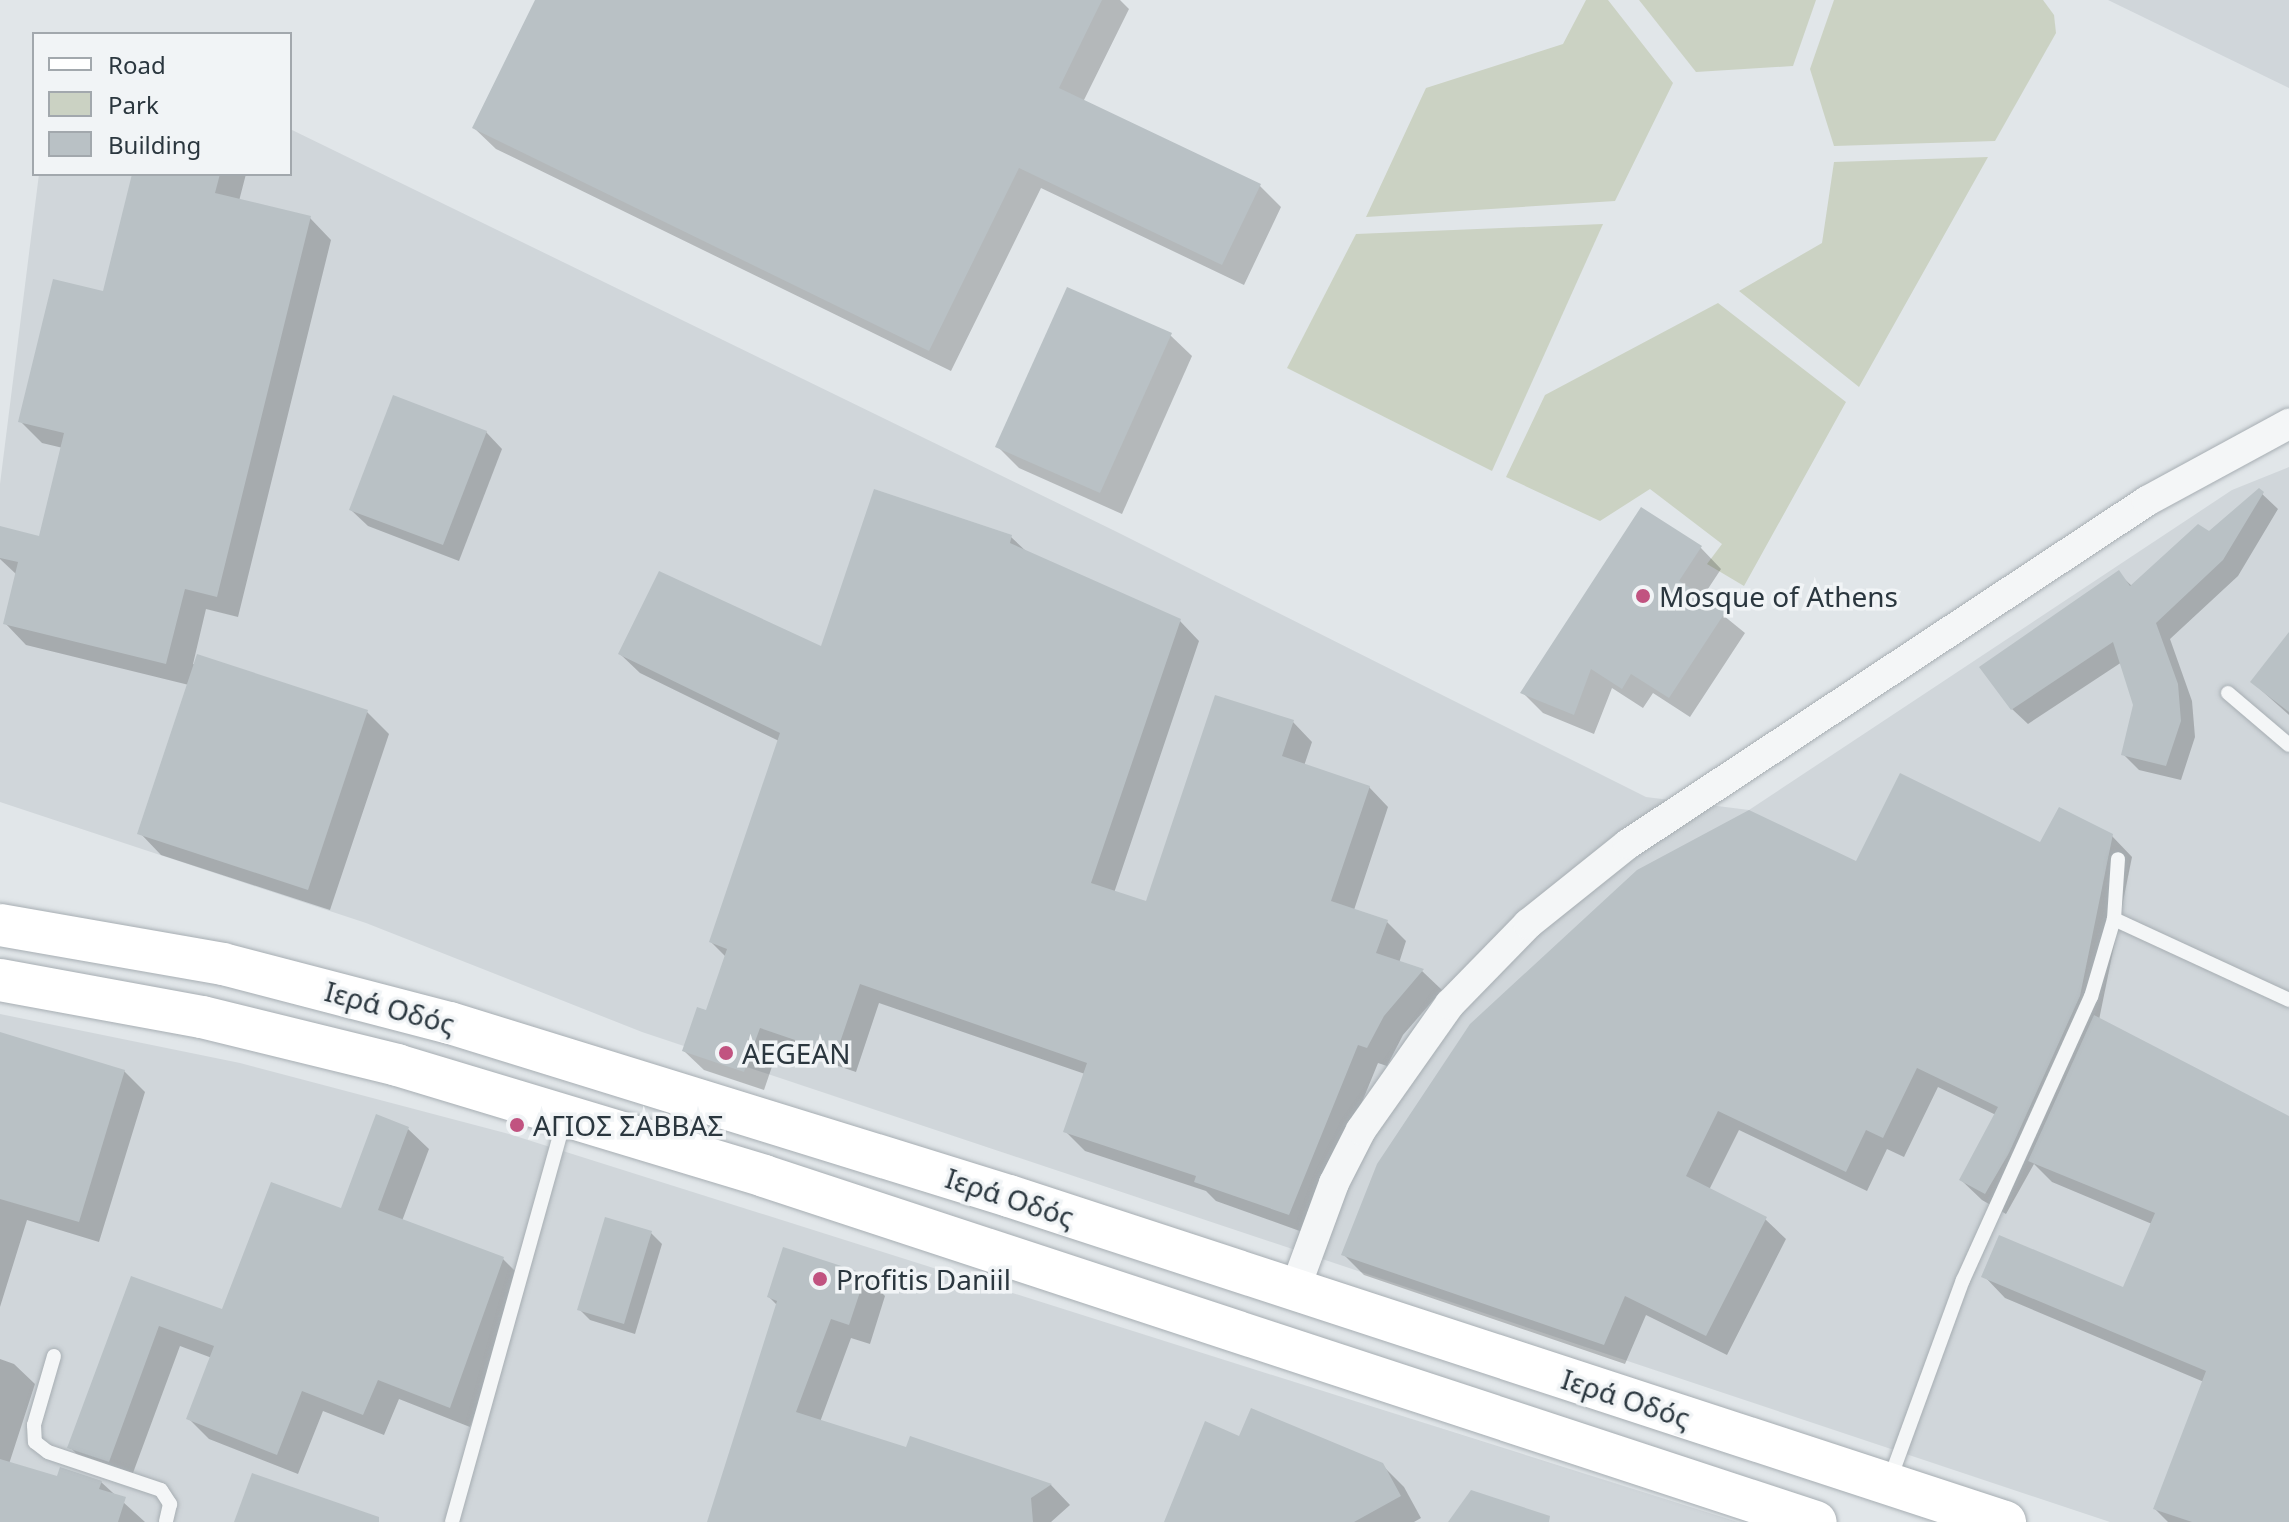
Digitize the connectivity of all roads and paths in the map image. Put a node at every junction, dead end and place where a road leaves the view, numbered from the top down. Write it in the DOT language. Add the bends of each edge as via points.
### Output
graph roads {
  1 [pos="2289,424"];
  2 [pos="2228,693"];
  3 [pos="2289,745"];
  4 [pos="2118,859"];
  5 [pos="2114,919"];
  6 [pos="0,925"];
  7 [pos="0,980"];
  8 [pos="2289,1000"];
  9 [pos="565,1117"];
  10 [pos="1295,1289"];
  11 [pos="54,1356"];
  12 [pos="1888,1484"];
  13 [pos="166,1522"];
  14 [pos="452,1522"];
  15 [pos="1816,1522"];
  16 [pos="2005,1522"];
  1 -- 10 [label="street" via="2147,501 1628,844 1528,924 1450,1004 1361,1130 1334,1183"];
  2 -- 3 [label="lane"];
  4 -- 5 [label="lane"];
  5 -- 8 [label="lane"];
  5 -- 12 [label="lane" via="2091,997 1958,1293"];
  6 -- 10 [label="main road, Ιερά Οδός" via="223,964 450,1023"];
  7 -- 9 [label="main road, Ιερά Οδός" via="262,1031"];
  9 -- 14 [label="lane"];
  9 -- 15 [label="main road, Ιερά Οδός" via="1006,1254"];
  10 -- 12 [label="main road, Ιερά Οδός"];
  11 -- 13 [label="lane" via="34,1425 35,1442 48,1452 161,1490 170,1504"];
  12 -- 16 [label="main road, Ιερά Οδός"];
}
